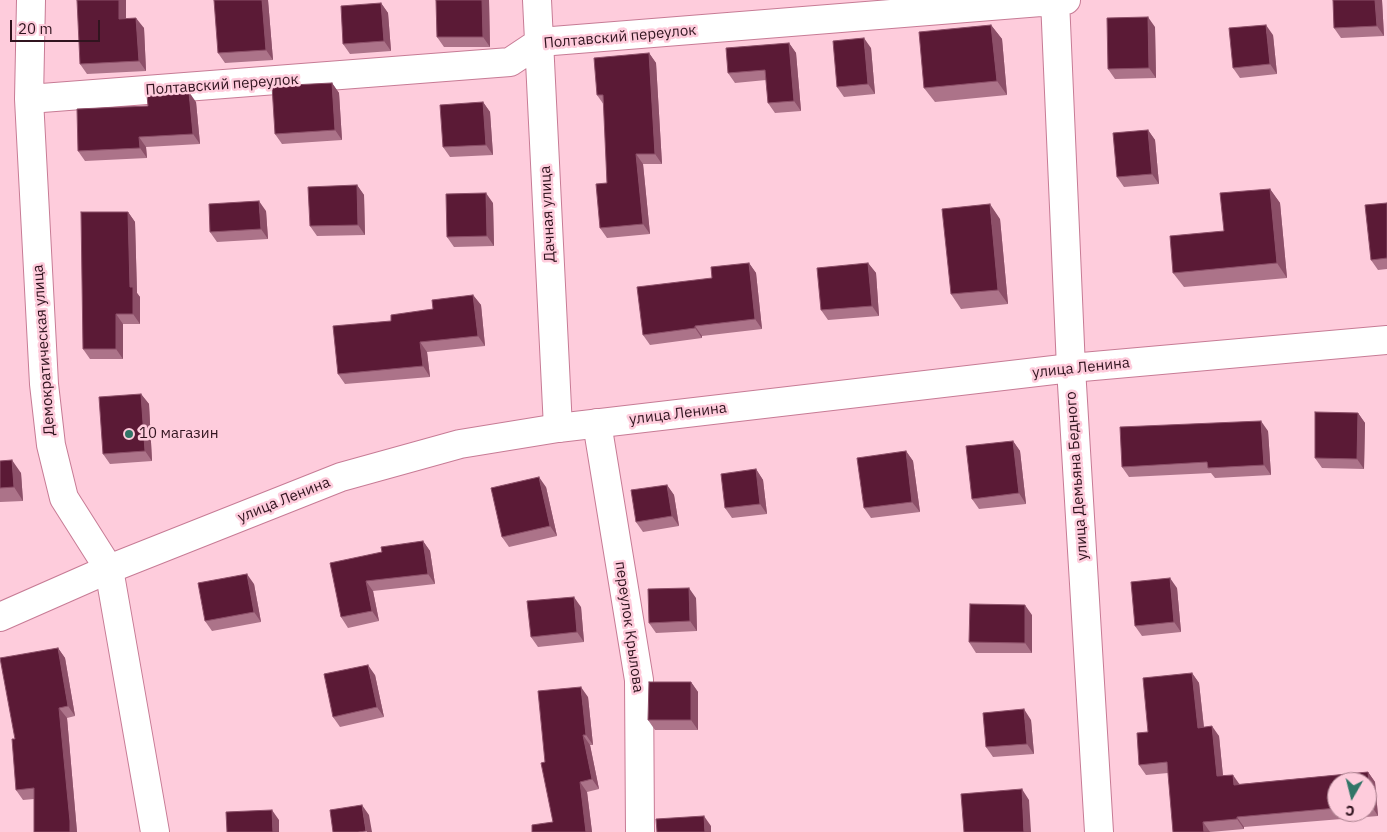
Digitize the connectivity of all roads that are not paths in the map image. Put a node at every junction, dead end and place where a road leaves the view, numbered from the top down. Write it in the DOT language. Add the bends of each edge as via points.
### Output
graph roads {
  1 [pos="31,0"];
  2 [pos="537,0"];
  3 [pos="1059,0"];
  4 [pos="540,42"];
  5 [pos="29,99"];
  6 [pos="1387,340"];
  7 [pos="1071,368"];
  8 [pos="598,423"];
  9 [pos="558,428"];
  10 [pos="109,569"];
  11 [pos="0,617"];
  12 [pos="155,832"];
  13 [pos="640,832"];
  14 [pos="1099,832"];
  1 -- 5 [label="street, Демократическая улица"];
  2 -- 4 [label="street, Дачная улица"];
  3 -- 4 [label="street, Полтавский переулок"];
  3 -- 7 [label="street, улица Демьяна Бедного"];
  4 -- 5 [label="street, Полтавский переулок" via="510,62"];
  4 -- 9 [label="street, Дачная улица"];
  5 -- 10 [label="street, Демократическая улица" via="44,384 51,445 64,498"];
  6 -- 7 [label="street, улица Ленина"];
  7 -- 8 [label="street, улица Ленина"];
  7 -- 14 [label="street, улица Демьяна Бедного"];
  8 -- 9 [label="street, улица Ленина"];
  8 -- 13 [label="street, переулок Крылова" via="639,680"];
  9 -- 10 [label="street, улица Ленина" via="460,444 341,477"];
  10 -- 11 [label="street, улица Ленина"];
  10 -- 12 [label="street, Демократическая улица"];
}
